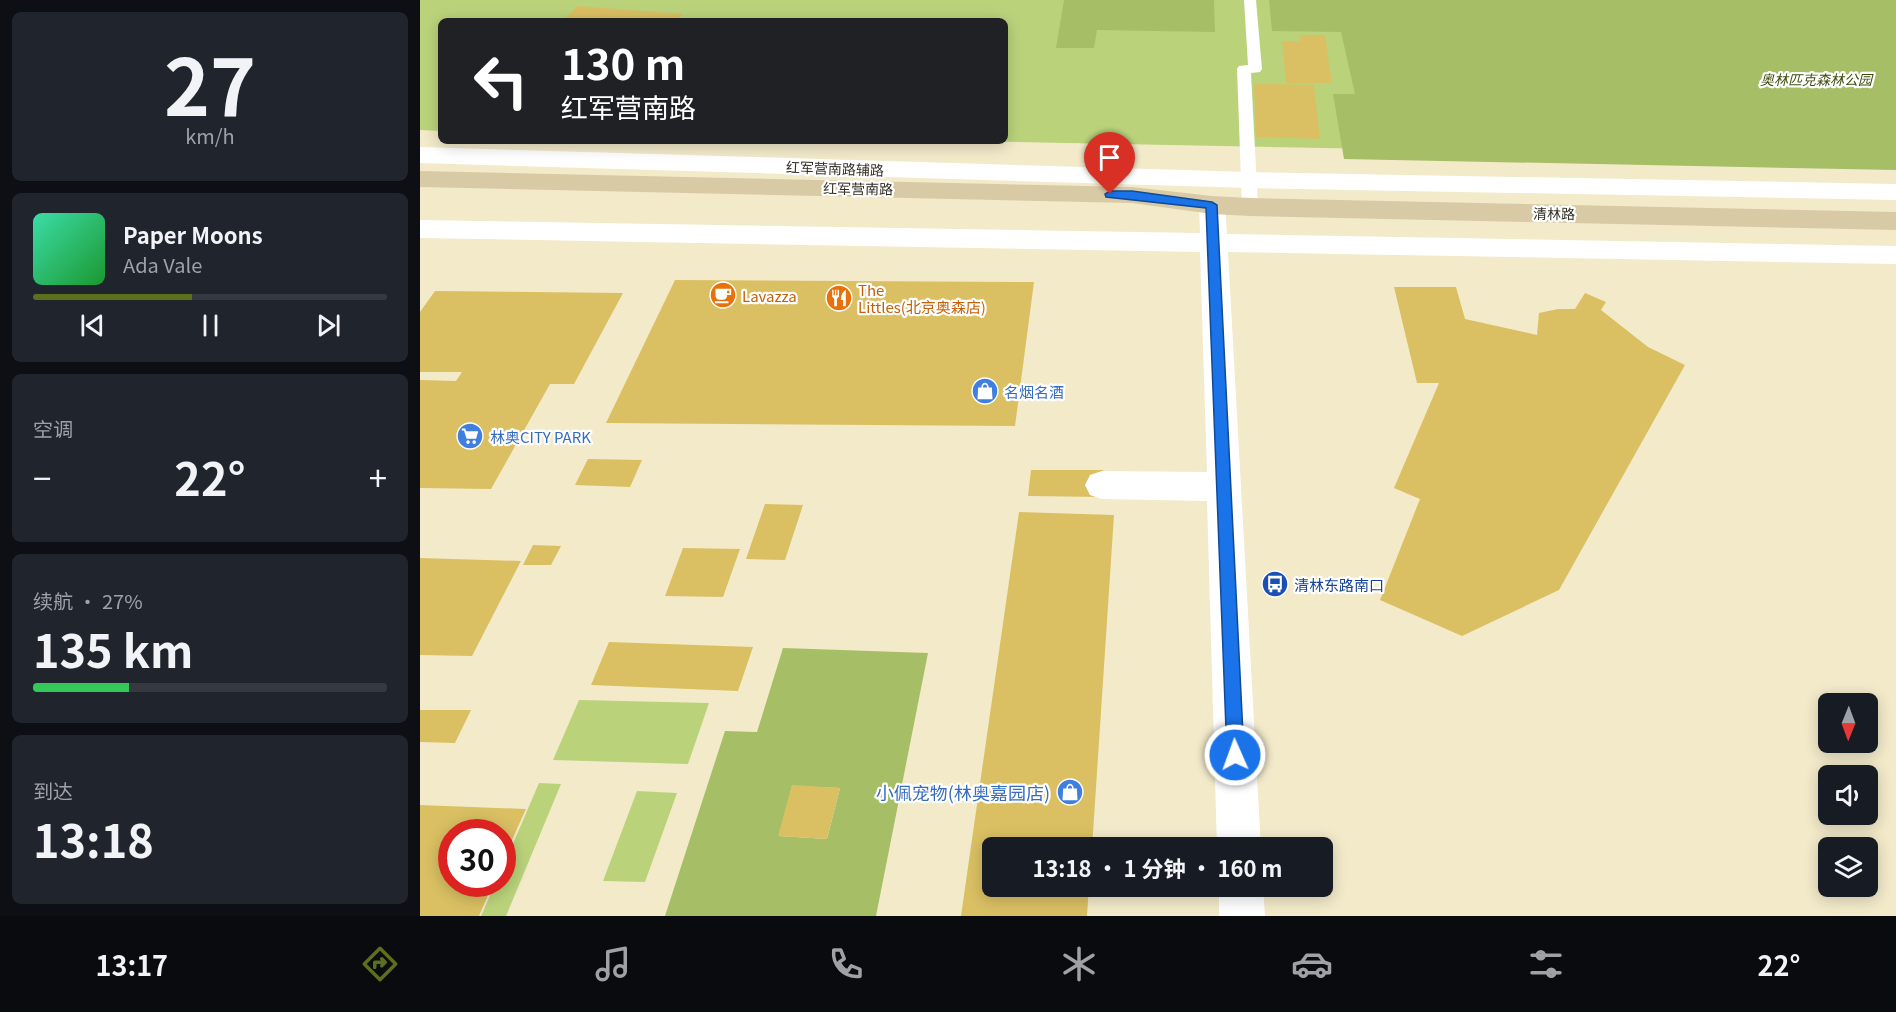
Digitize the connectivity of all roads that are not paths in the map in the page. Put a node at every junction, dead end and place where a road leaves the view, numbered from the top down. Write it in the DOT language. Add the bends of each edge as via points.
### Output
graph roads {
  1 [pos="1250,0"];
  2 [pos="420,155"];
  3 [pos="420,179"];
  4 [pos="1249,180"];
  5 [pos="1896,192"];
  6 [pos="420,202"];
  7 [pos="1212,205"];
  8 [pos="1250,207"];
  9 [pos="1896,221"];
  10 [pos="420,229"];
  11 [pos="1214,244"];
  12 [pos="1896,255"];
  13 [pos="1102,485"];
  14 [pos="1224,487"];
  15 [pos="1239,837"];
  16 [pos="1241,897"];
  17 [pos="1242,916"];
  1 -- 4 [label="lane" via="1254,69 1244,69"];
  2 -- 4 [label="street, 红军营南路辅路"];
  3 -- 7 [label="main road, 红军营南路" via="1132,195"];
  4 -- 5 [label="street, 红军营南路辅路"];
  4 -- 8 [label="lane"];
  6 -- 7 [label="main road, 红军营南路" via="1129,217"];
  7 -- 8 [label="main road, 清林路"];
  7 -- 11 [label="street"];
  8 -- 9 [label="main road, 清林路"];
  10 -- 11 [label="street"];
  11 -- 12 [label="street"];
  11 -- 14 [label="street"];
  13 -- 14 [label="street"];
  14 -- 15 [label="street"];
  16 -- 17 [label="street"];
}
